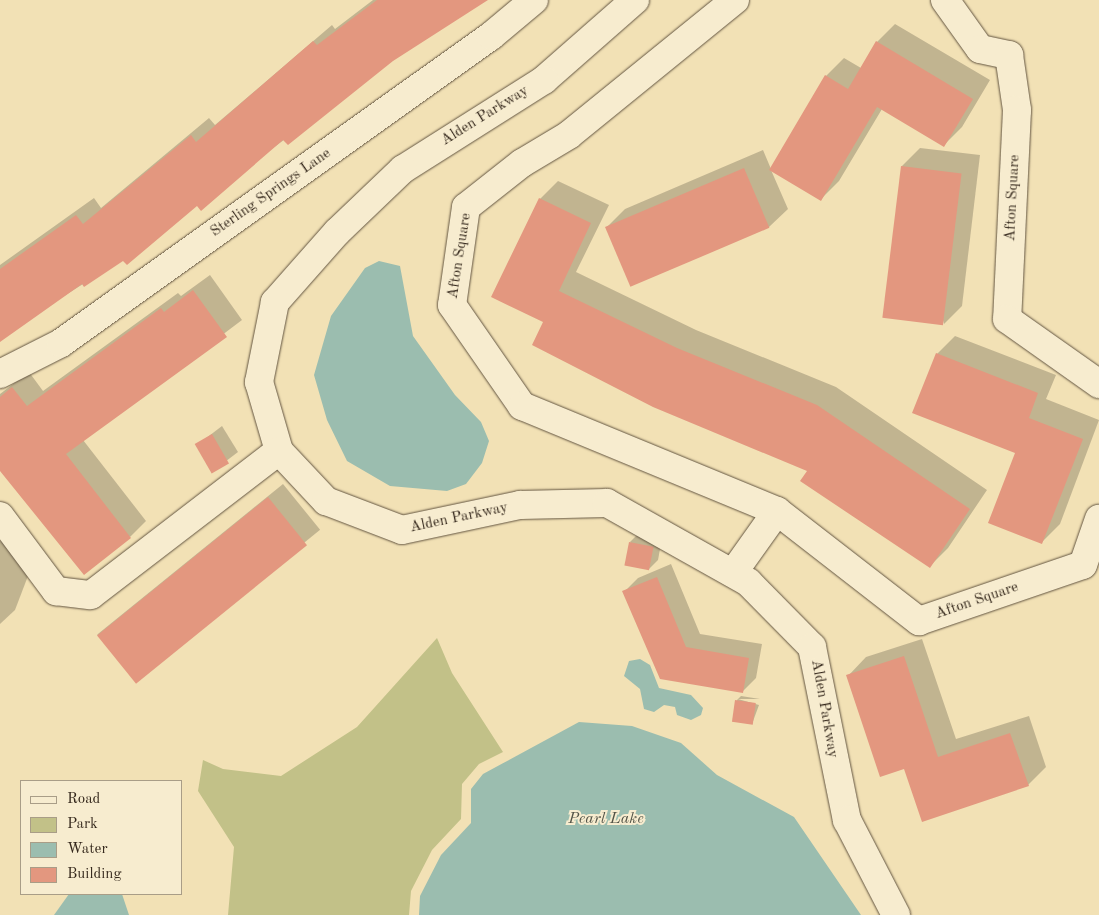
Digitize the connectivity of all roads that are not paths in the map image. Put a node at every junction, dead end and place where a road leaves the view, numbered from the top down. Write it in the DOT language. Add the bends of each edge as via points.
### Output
graph roads {
  1 [pos="534,0"];
  2 [pos="635,0"];
  3 [pos="735,0"];
  4 [pos="945,0"];
  5 [pos="0,374"];
  6 [pos="1099,384"];
  7 [pos="271,459"];
  8 [pos="0,516"];
  9 [pos="785,516"];
  10 [pos="1099,518"];
  11 [pos="741,578"];
  12 [pos="896,915"];
  1 -- 5 [label="street, Sterling Springs Lane" via="491,36 61,343"];
  2 -- 7 [label="street, Alden Parkway" via="544,80 404,169 337,232 275,302 259,382"];
  3 -- 9 [label="street, Afton Square" via="569,135 522,163 466,207 452,305 522,406"];
  4 -- 6 [label="street, Afton Square" via="980,49 1009,56 1017,110 1007,319"];
  7 -- 8 [label="street" via="91,596 56,591"];
  7 -- 11 [label="street, Alden Parkway" via="326,500 402,530 520,505 607,503"];
  9 -- 10 [label="street, Afton Square" via="919,621 1083,564"];
  9 -- 11 [label="street"];
  11 -- 12 [label="street, Alden Parkway" via="812,647 847,820"];
}
